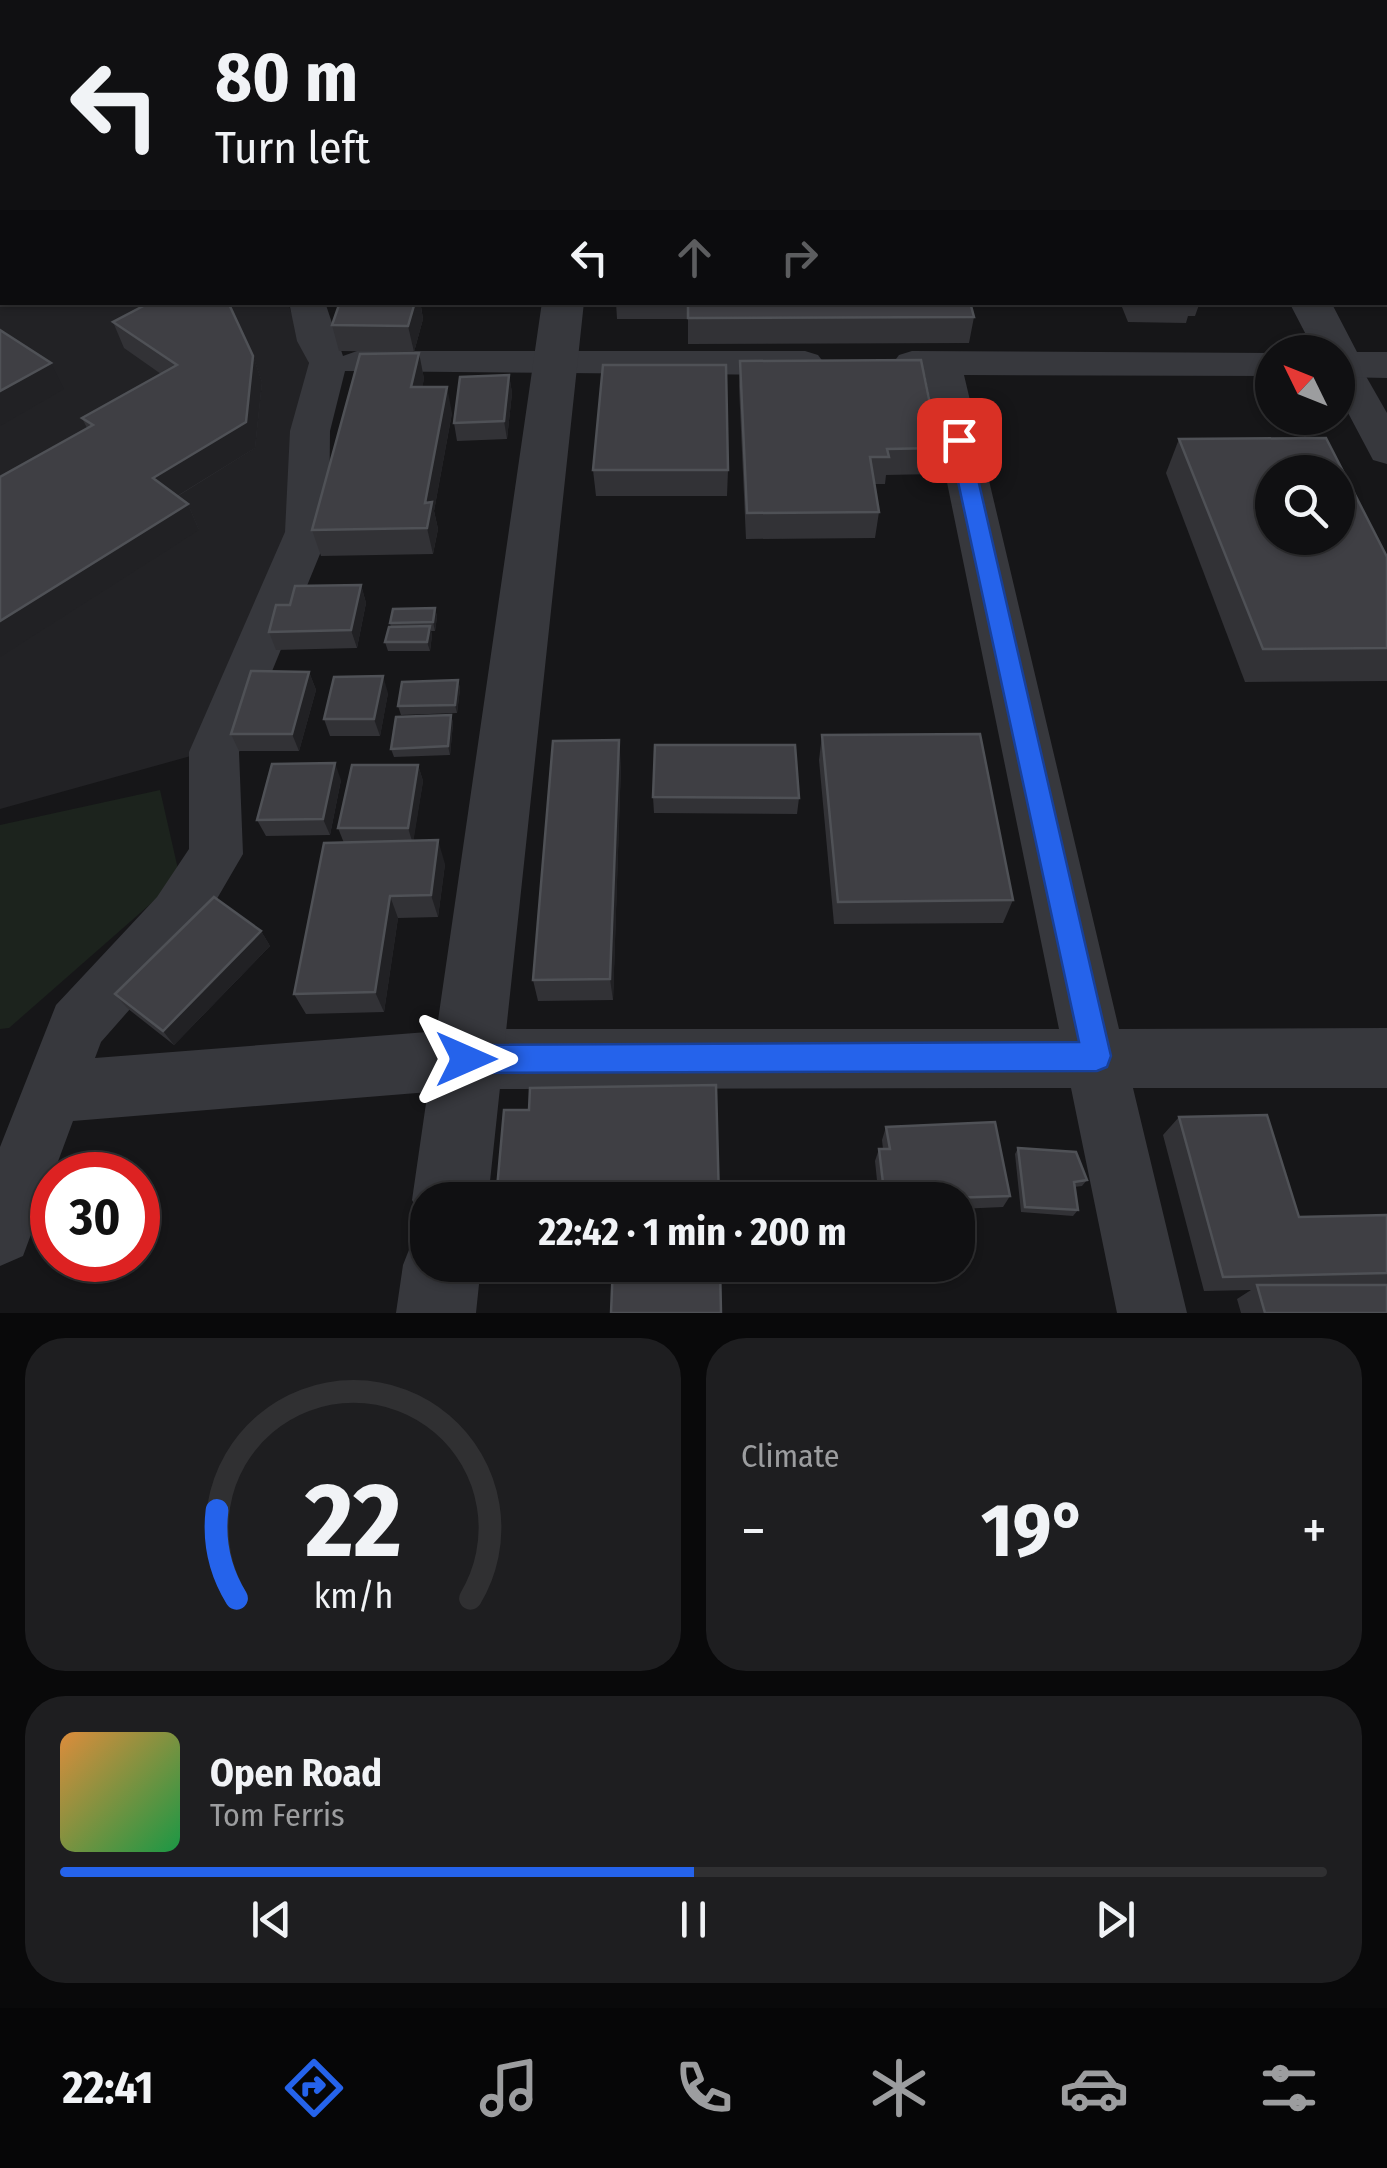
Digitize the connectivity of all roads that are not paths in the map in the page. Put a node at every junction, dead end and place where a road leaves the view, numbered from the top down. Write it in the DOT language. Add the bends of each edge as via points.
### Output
graph roads {
  1 [pos="307,305"];
  2 [pos="563,305"];
  3 [pos="1311,305"];
  4 [pos="1326,335"];
  5 [pos="1355,361"];
  6 [pos="328,363"];
  7 [pos="555,364"];
  8 [pos="845,364"];
  9 [pos="884,364"];
  10 [pos="942,364"];
  11 [pos="1255,364"];
  12 [pos="1387,365"];
  13 [pos="1355,391"];
  14 [pos="1387,451"];
  15 [pos="1097,1056"];
  16 [pos="1387,1058"];
  17 [pos="466,1059"];
  18 [pos="55,1092"];
  19 [pos="452,1182"];
  20 [pos="0,1233"];
  21 [pos="440,1282"];
  22 [pos="436,1313"];
  23 [pos="1152,1313"];
  1 -- 6 [label="street"];
  2 -- 7 [label="street"];
  3 -- 4 [label="street"];
  5 -- 12 [label="street"];
  6 -- 7 [label="street"];
  6 -- 18 [label="street" via="310,431 307,532 214,752 216,854 177,915 86,1010"];
  7 -- 8 [label="street"];
  7 -- 17 [label="street"];
  9 -- 10 [label="street"];
  10 -- 11 [label="street"];
  10 -- 15 [label="street"];
  13 -- 14 [label="street"];
  15 -- 16 [label="street"];
  15 -- 17 [label="street"];
  15 -- 23 [label="street"];
  17 -- 18 [label="street"];
  17 -- 19 [label="street"];
  18 -- 20 [label="street"];
  21 -- 22 [label="street"];
}
